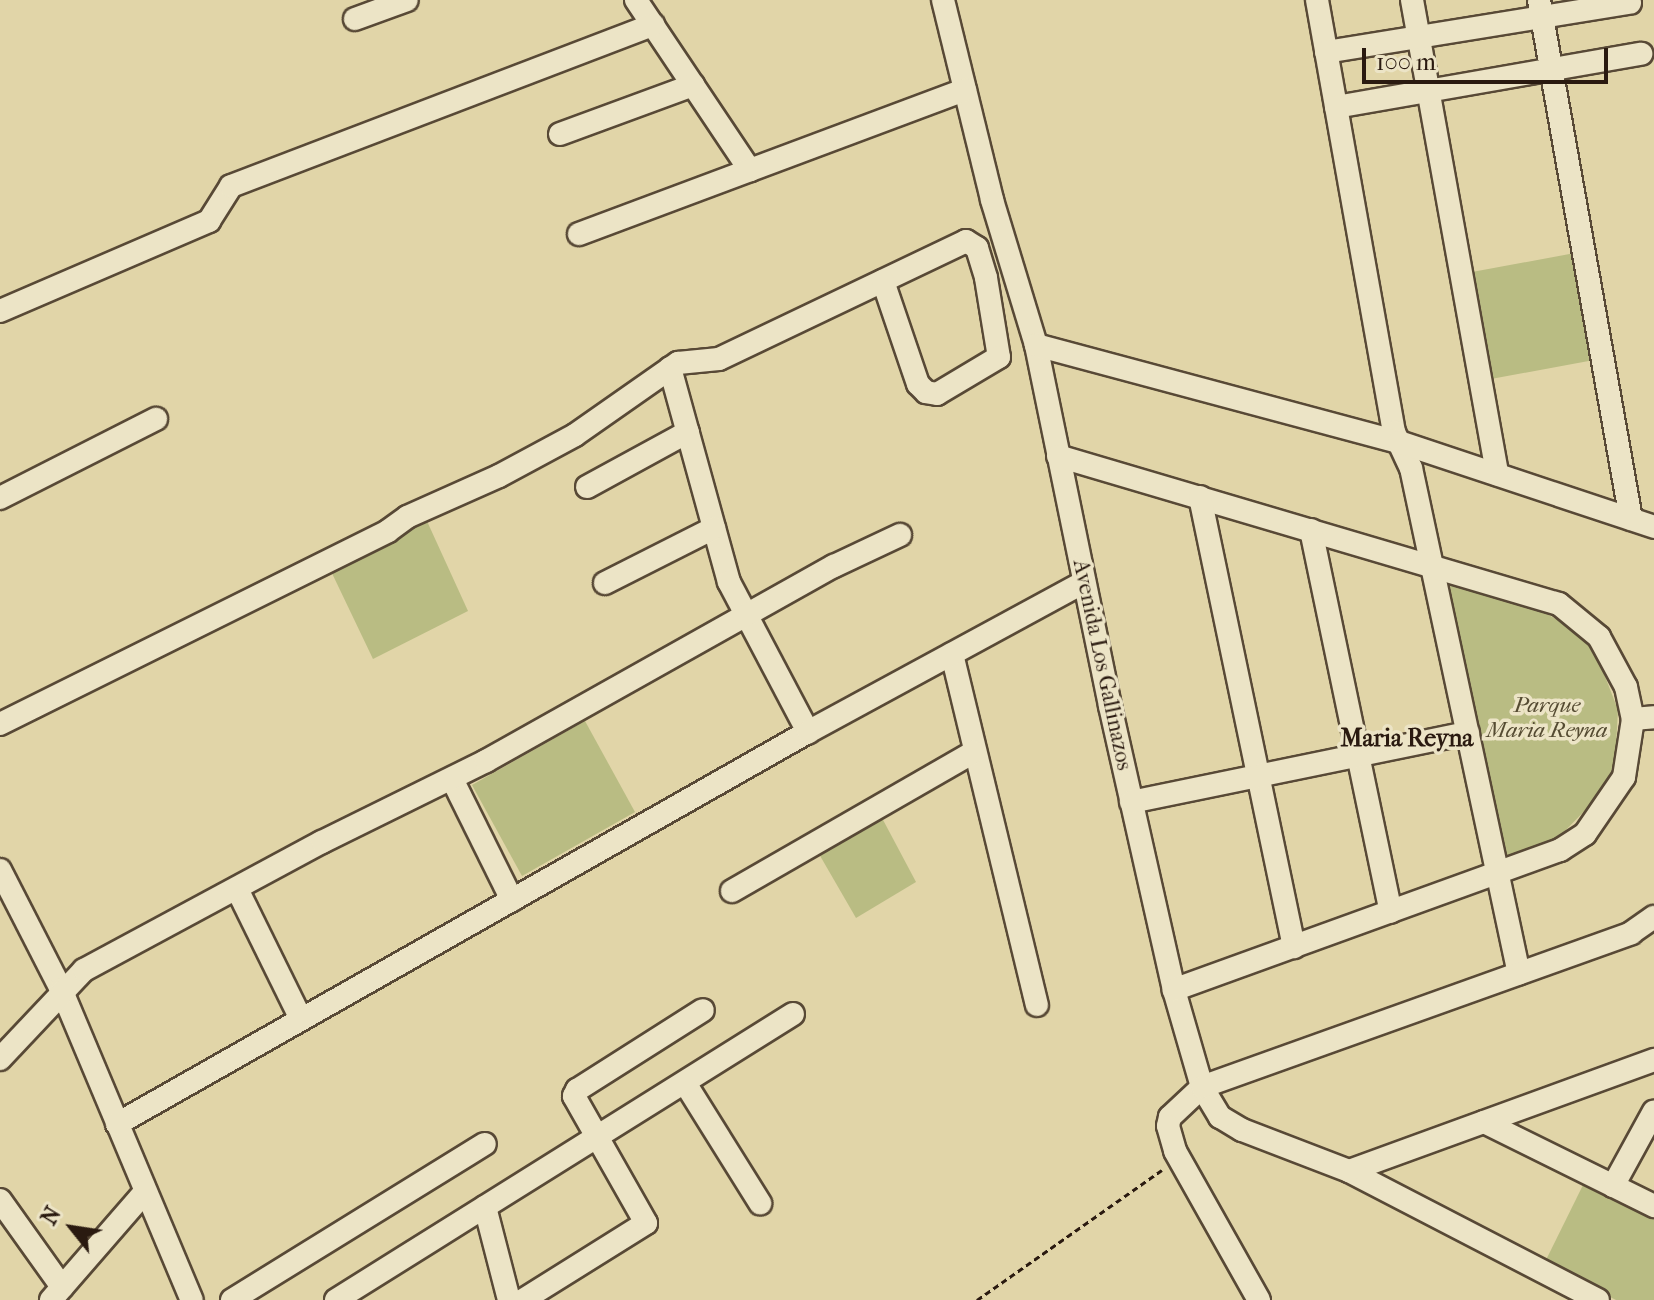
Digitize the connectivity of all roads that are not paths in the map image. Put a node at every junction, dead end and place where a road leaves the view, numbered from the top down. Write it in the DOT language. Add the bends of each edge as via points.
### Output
graph roads {
  1 [pos="407,0"];
  2 [pos="636,0"];
  3 [pos="943,0"];
  4 [pos="1317,0"];
  5 [pos="1412,0"];
  6 [pos="1630,3"];
  7 [pos="1541,8"];
  8 [pos="355,19"];
  9 [pos="653,25"];
  10 [pos="1419,37"];
  11 [pos="1326,52"];
  12 [pos="1641,54"];
  13 [pos="1552,70"];
  14 [pos="693,85"];
  15 [pos="965,90"];
  16 [pos="1428,91"];
  17 [pos="1336,107"];
  18 [pos="560,134"];
  19 [pos="750,170"];
  20 [pos="579,234"];
  21 [pos="883,281"];
  22 [pos="0,311"];
  23 [pos="1036,345"];
  24 [pos="670,368"];
  25 [pos="156,419"];
  26 [pos="688,432"];
  27 [pos="1399,442"];
  28 [pos="1058,456"];
  29 [pos="1497,474"];
  30 [pos="587,487"];
  31 [pos="1200,497"];
  32 [pos="0,498"];
  33 [pos="1646,526"];
  34 [pos="714,528"];
  35 [pos="1311,530"];
  36 [pos="900,535"];
  37 [pos="1433,565"];
  38 [pos="605,583"];
  39 [pos="1074,588"];
  40 [pos="746,618"];
  41 [pos="952,654"];
  42 [pos="1644,718"];
  43 [pos="0,724"];
  44 [pos="808,732"];
  45 [pos="1468,733"];
  46 [pos="974,752"];
  47 [pos="1359,756"];
  48 [pos="1258,776"];
  49 [pos="452,779"];
  50 [pos="1131,802"];
  51 [pos="0,870"];
  52 [pos="1497,873"];
  53 [pos="237,889"];
  54 [pos="732,891"];
  55 [pos="512,900"];
  56 [pos="1391,912"];
  57 [pos="1654,917"];
  58 [pos="1654,925"];
  59 [pos="1631,933"];
  60 [pos="1294,947"];
  61 [pos="1519,974"];
  62 [pos="61,989"];
  63 [pos="1174,990"];
  64 [pos="1037,1005"];
  65 [pos="703,1010"];
  66 [pos="793,1014"];
  67 [pos="301,1019"];
  68 [pos="0,1059"];
  69 [pos="1654,1060"];
  70 [pos="685,1083"];
  71 [pos="1202,1087"];
  72 [pos="1654,1111"];
  73 [pos="1484,1122"];
  74 [pos="117,1124"];
  75 [pos="597,1138"];
  76 [pos="485,1144"];
  77 [pos="1349,1171"];
  78 [pos="1613,1186"];
  79 [pos="145,1192"];
  80 [pos="0,1200"];
  81 [pos="760,1203"];
  82 [pos="1654,1206"];
  83 [pos="485,1207"];
  84 [pos="57,1294"];
  85 [pos="192,1300"];
  86 [pos="232,1300"];
  87 [pos="336,1300"];
  88 [pos="509,1300"];
  89 [pos="523,1300"];
  90 [pos="1259,1300"];
  91 [pos="1598,1300"];
  1 -- 8 [label="street"];
  2 -- 9 [label="street"];
  3 -- 15 [label="street, Avenida Los Gallinazos"];
  4 -- 11 [label="street"];
  5 -- 10 [label="street"];
  6 -- 7 [label="street"];
  7 -- 10 [label="street"];
  7 -- 13 [label="street"];
  9 -- 14 [label="street"];
  9 -- 22 [label="street" via="231,186 209,221"];
  10 -- 11 [label="street"];
  10 -- 16 [label="street"];
  11 -- 17 [label="street"];
  12 -- 13 [label="street"];
  13 -- 16 [label="street"];
  13 -- 33 [label="street"];
  14 -- 18 [label="street"];
  14 -- 19 [label="street"];
  15 -- 19 [label="street"];
  15 -- 23 [label="street, Avenida Los Gallinazos"];
  16 -- 17 [label="street"];
  16 -- 29 [label="street"];
  17 -- 27 [label="street"];
  19 -- 20 [label="street"];
  21 -- 21 [label="street" via="918,384 926,392 937,394 999,357 986,278 972,243"];
  21 -- 24 [label="street" via="719,359"];
  23 -- 27 [label="street"];
  23 -- 28 [label="street, Avenida Los Gallinazos"];
  24 -- 26 [label="street"];
  24 -- 43 [label="street" via="575,435 499,476 407,517"];
  25 -- 32 [label="street"];
  26 -- 30 [label="street"];
  26 -- 34 [label="street"];
  27 -- 29 [label="street"];
  27 -- 37 [label="street" via="1411,468"];
  28 -- 31 [label="street"];
  28 -- 39 [label="street, Avenida Los Gallinazos"];
  29 -- 33 [label="street"];
  31 -- 35 [label="street"];
  31 -- 48 [label="street"];
  34 -- 38 [label="street"];
  34 -- 40 [label="street"];
  35 -- 37 [label="street"];
  35 -- 47 [label="street"];
  36 -- 40 [label="street" via="834,566"];
  37 -- 42 [label="street" via="1533,594 1582,619 1615,660"];
  37 -- 45 [label="street"];
  39 -- 41 [label="street"];
  39 -- 50 [label="street, Avenida Los Gallinazos"];
  40 -- 44 [label="street"];
  40 -- 49 [label="street"];
  41 -- 44 [label="street"];
  41 -- 46 [label="street"];
  42 -- 52 [label="street" via="1624,777 1585,834 1560,850"];
  44 -- 55 [label="street"];
  45 -- 47 [label="street"];
  45 -- 52 [label="street"];
  46 -- 54 [label="street"];
  46 -- 64 [label="street"];
  47 -- 48 [label="street"];
  47 -- 56 [label="street"];
  48 -- 50 [label="street"];
  48 -- 60 [label="street"];
  49 -- 53 [label="street"];
  49 -- 55 [label="street"];
  50 -- 63 [label="street, Avenida Los Gallinazos"];
  51 -- 62 [label="street"];
  52 -- 56 [label="street"];
  52 -- 61 [label="street"];
  53 -- 62 [label="street" via="84,970"];
  53 -- 67 [label="street"];
  55 -- 67 [label="street"];
  56 -- 60 [label="street"];
  57 -- 59 [label="street"];
  58 -- 59 [label="street"];
  59 -- 61 [label="street"];
  60 -- 63 [label="street"];
  61 -- 71 [label="street"];
  62 -- 68 [label="street"];
  62 -- 74 [label="street"];
  63 -- 71 [label="street, Avenida Los Gallinazos"];
  65 -- 75 [label="street" via="577,1090 574,1096"];
  66 -- 70 [label="street"];
  67 -- 74 [label="street"];
  69 -- 73 [label="street"];
  70 -- 75 [label="street"];
  70 -- 81 [label="street"];
  71 -- 77 [label="street, Avenida Los Gallinazos" via="1220,1117 1242,1130"];
  71 -- 90 [label="street" via="1170,1117 1179,1158"];
  72 -- 78 [label="street"];
  73 -- 77 [label="street"];
  73 -- 78 [label="street"];
  74 -- 79 [label="street"];
  75 -- 83 [label="street"];
  75 -- 89 [label="street" via="646,1223"];
  76 -- 86 [label="street"];
  77 -- 91 [label="street, Avenida Los Gallinazos"];
  78 -- 82 [label="street"];
  79 -- 84 [label="street"];
  79 -- 85 [label="street"];
  80 -- 84 [label="street"];
  83 -- 87 [label="street"];
  83 -- 88 [label="street"];
}
